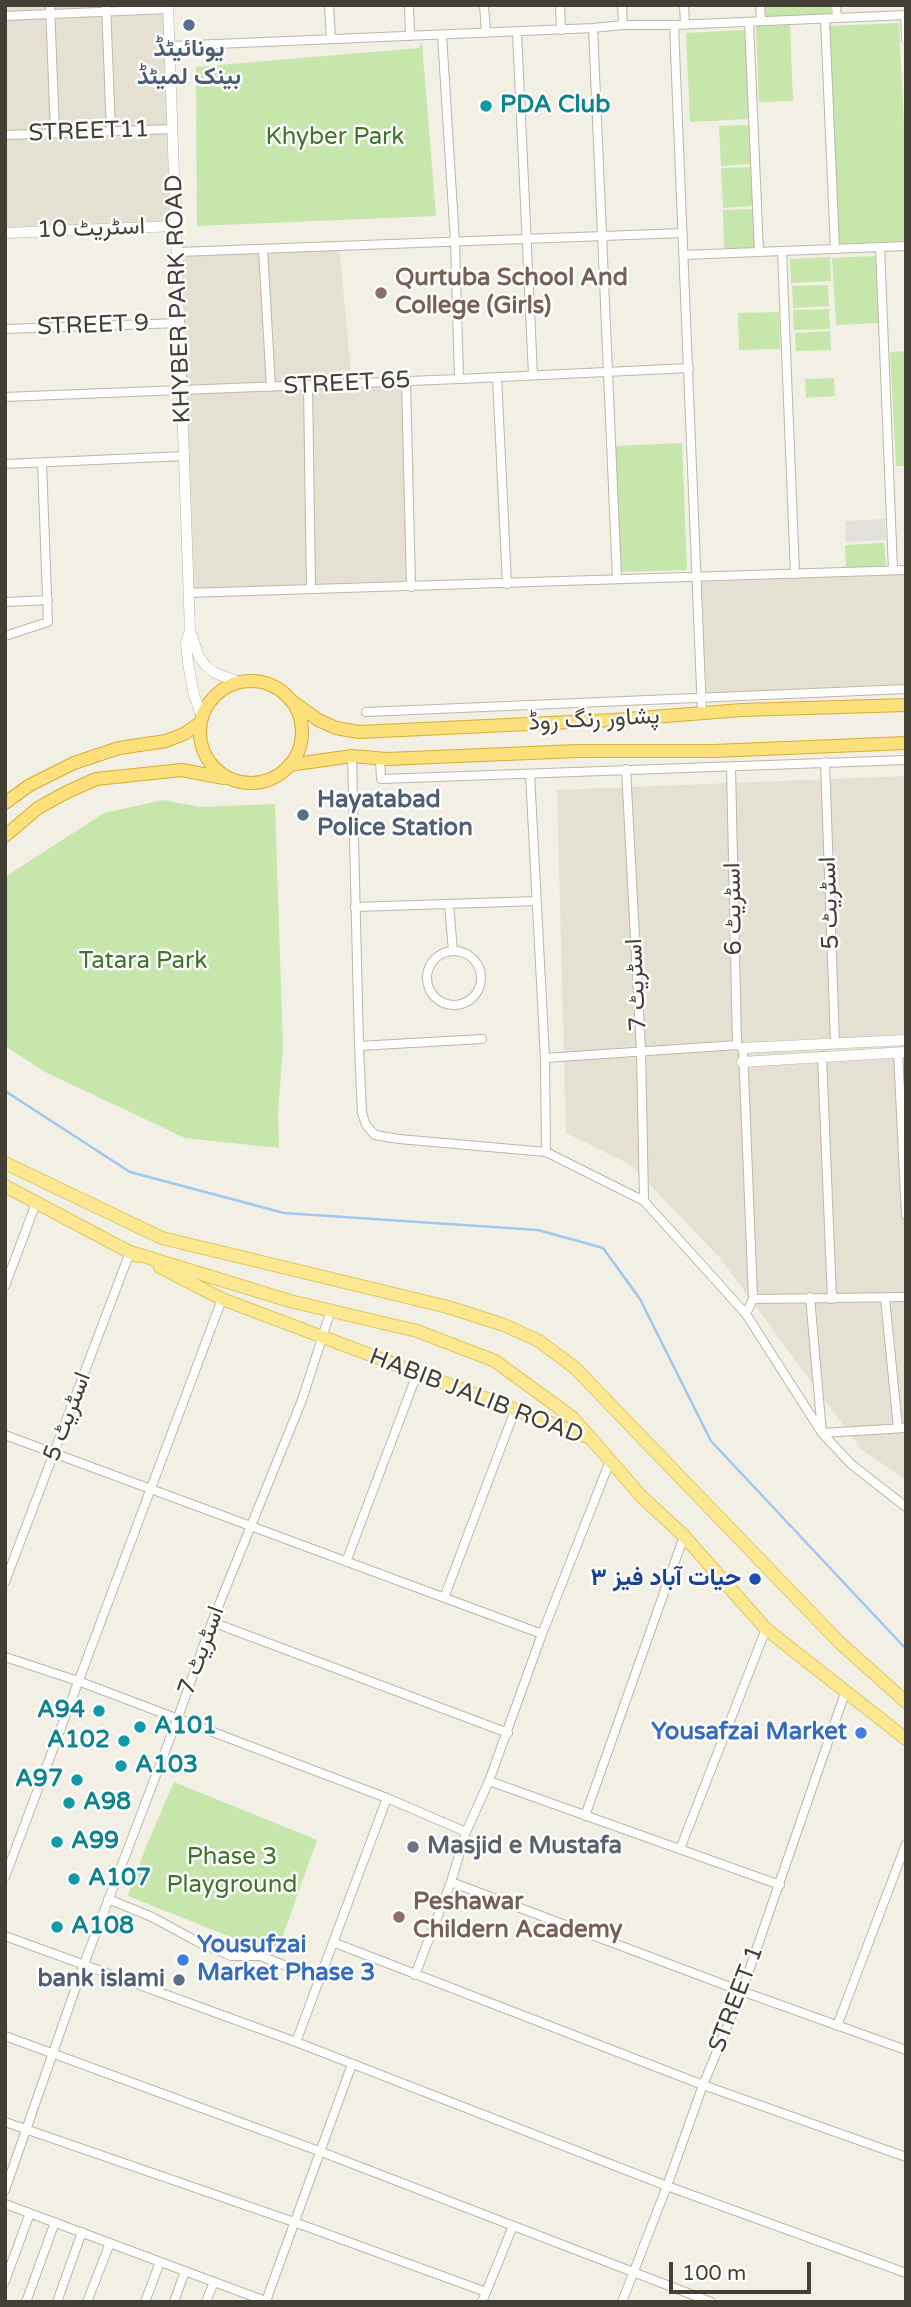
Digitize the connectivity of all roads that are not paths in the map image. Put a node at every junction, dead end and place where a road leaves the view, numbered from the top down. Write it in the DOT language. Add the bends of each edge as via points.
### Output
graph roads {
  1 [pos="329,5"];
  2 [pos="409,5"];
  3 [pos="484,5"];
  4 [pos="560,5"];
  5 [pos="622,5"];
  6 [pos="684,5"];
  7 [pos="760,5"];
  8 [pos="836,5"];
  9 [pos="168,7"];
  10 [pos="106,8"];
  11 [pos="50,10"];
  12 [pos="905,15"];
  13 [pos="5,16"];
  14 [pos="836,18"];
  15 [pos="825,19"];
  16 [pos="761,21"];
  17 [pos="749,22"];
  18 [pos="685,24"];
  19 [pos="623,25"];
  20 [pos="674,25"];
  21 [pos="593,28"];
  22 [pos="561,30"];
  23 [pos="517,32"];
  24 [pos="486,33"];
  25 [pos="442,35"];
  26 [pos="410,36"];
  27 [pos="331,39"];
  28 [pos="906,40"];
  29 [pos="170,46"];
  30 [pos="173,129"];
  31 [pos="111,131"];
  32 [pos="55,134"];
  33 [pos="5,135"];
  34 [pos="176,226"];
  35 [pos="5,233"];
  36 [pos="683,233"];
  37 [pos="603,236"];
  38 [pos="527,239"];
  39 [pos="454,242"];
  40 [pos="906,246"];
  41 [pos="880,247"];
  42 [pos="263,249"];
  43 [pos="835,249"];
  44 [pos="782,251"];
  45 [pos="178,252"];
  46 [pos="759,252"];
  47 [pos="684,256"];
  48 [pos="180,323"];
  49 [pos="5,329"];
  50 [pos="688,368"];
  51 [pos="608,372"];
  52 [pos="533,375"];
  53 [pos="497,377"];
  54 [pos="459,379"];
  55 [pos="406,381"];
  56 [pos="309,385"];
  57 [pos="271,387"];
  58 [pos="182,391"];
  59 [pos="5,397"];
  60 [pos="185,456"];
  61 [pos="42,463"];
  62 [pos="5,464"];
  63 [pos="894,570"];
  64 [pos="906,570"];
  65 [pos="796,574"];
  66 [pos="697,576"];
  67 [pos="617,579"];
  68 [pos="507,584"];
  69 [pos="411,587"];
  70 [pos="310,589"];
  71 [pos="188,593"];
  72 [pos="48,600"];
  73 [pos="5,601"];
  74 [pos="190,630"];
  75 [pos="5,636"];
  76 [pos="239,682"];
  77 [pos="906,689"];
  78 [pos="703,698"];
  79 [pos="291,700"];
  80 [pos="906,705"];
  81 [pos="366,712"];
  82 [pos="702,713"];
  83 [pos="201,720"];
  84 [pos="906,743"];
  85 [pos="352,756"];
  86 [pos="380,759"];
  87 [pos="906,760"];
  88 [pos="825,762"];
  89 [pos="289,765"];
  90 [pos="731,767"];
  91 [pos="626,769"];
  92 [pos="530,774"];
  93 [pos="232,779"];
  94 [pos="5,803"];
  95 [pos="5,836"];
  96 [pos="537,901"];
  97 [pos="449,904"];
  98 [pos="355,907"];
  99 [pos="453,951"];
  100 [pos="482,1039"];
  101 [pos="906,1040"];
  102 [pos="835,1043"];
  103 [pos="359,1046"];
  104 [pos="740,1046"];
  105 [pos="641,1051"];
  106 [pos="902,1052"];
  107 [pos="822,1056"];
  108 [pos="545,1058"];
  109 [pos="742,1062"];
  110 [pos="546,1152"];
  111 [pos="5,1163"];
  112 [pos="5,1186"];
  113 [pos="644,1201"];
  114 [pos="36,1203"];
  115 [pos="906,1215"];
  116 [pos="177,1242"];
  117 [pos="130,1252"];
  118 [pos="174,1266"];
  119 [pos="5,1286"];
  120 [pos="810,1297"];
  121 [pos="906,1297"];
  122 [pos="885,1298"];
  123 [pos="222,1299"];
  124 [pos="753,1299"];
  125 [pos="832,1299"];
  126 [pos="331,1310"];
  127 [pos="746,1314"];
  128 [pos="323,1339"];
  129 [pos="417,1374"];
  130 [pos="515,1410"];
  131 [pos="902,1428"];
  132 [pos="822,1433"];
  133 [pos="5,1435"];
  134 [pos="592,1438"];
  135 [pos="54,1453"];
  136 [pos="610,1461"];
  137 [pos="150,1488"];
  138 [pos="906,1507"];
  139 [pos="250,1526"];
  140 [pos="684,1536"];
  141 [pos="346,1562"];
  142 [pos="5,1582"];
  143 [pos="444,1598"];
  144 [pos="212,1622"];
  145 [pos="766,1629"];
  146 [pos="541,1634"];
  147 [pos="5,1657"];
  148 [pos="78,1681"];
  149 [pos="845,1693"];
  150 [pos="906,1702"];
  151 [pos="177,1720"];
  152 [pos="508,1733"];
  153 [pos="906,1739"];
  154 [pos="489,1782"];
  155 [pos="387,1798"];
  156 [pos="585,1816"];
  157 [pos="466,1832"];
  158 [pos="906,1844"];
  159 [pos="680,1849"];
  160 [pos="5,1877"];
  161 [pos="452,1882"];
  162 [pos="780,1885"];
  163 [pos="108,1899"];
  164 [pos="5,1936"];
  165 [pos="335,1943"];
  166 [pos="84,1964"];
  167 [pos="415,1975"];
  168 [pos="321,1979"];
  169 [pos="742,1992"];
  170 [pos="837,2026"];
  171 [pos="5,2036"];
  172 [pos="296,2042"];
  173 [pos="906,2050"];
  174 [pos="52,2054"];
  175 [pos="352,2064"];
  176 [pos="703,2085"];
  177 [pos="5,2122"];
  178 [pos="25,2130"];
  179 [pos="319,2151"];
  180 [pos="906,2157"];
  181 [pos="667,2186"];
  182 [pos="5,2190"];
  183 [pos="5,2204"];
  184 [pos="30,2213"];
  185 [pos="55,2222"];
  186 [pos="294,2222"];
  187 [pos="513,2226"];
  188 [pos="82,2232"];
  189 [pos="110,2243"];
  190 [pos="160,2262"];
  191 [pos="185,2271"];
  192 [pos="634,2273"];
  193 [pos="906,2273"];
  194 [pos="5,2281"];
  195 [pos="214,2281"];
  196 [pos="485,2292"];
  197 [pos="267,2301"];
  198 [pos="26,2302"];
  199 [pos="57,2302"];
  200 [pos="87,2302"];
  201 [pos="145,2302"];
  202 [pos="174,2302"];
  203 [pos="206,2302"];
  204 [pos="482,2302"];
  205 [pos="622,2302"];
  206 [pos="711,2302"];
  1 -- 27 [label="street"];
  2 -- 26 [label="street"];
  3 -- 24 [label="street"];
  4 -- 22 [label="street"];
  5 -- 19 [label="street"];
  6 -- 18 [label="street"];
  7 -- 16 [label="street"];
  8 -- 14 [label="street"];
  9 -- 10 [label="street"];
  9 -- 29 [label="street, KHYBER PARK ROAD"];
  10 -- 11 [label="street"];
  10 -- 31 [label="street"];
  11 -- 13 [label="street"];
  11 -- 32 [label="street"];
  12 -- 14 [label="street"];
  12 -- 28 [label="street"];
  14 -- 15 [label="street"];
  15 -- 16 [label="street"];
  15 -- 43 [label="street"];
  16 -- 17 [label="street"];
  17 -- 18 [label="street"];
  17 -- 46 [label="street"];
  18 -- 20 [label="street"];
  19 -- 20 [label="street"];
  19 -- 21 [label="street"];
  20 -- 36 [label="street"];
  21 -- 22 [label="street"];
  21 -- 37 [label="street"];
  22 -- 23 [label="street"];
  23 -- 24 [label="street"];
  23 -- 38 [label="street"];
  24 -- 25 [label="street"];
  25 -- 26 [label="street"];
  25 -- 39 [label="street"];
  26 -- 27 [label="street"];
  27 -- 29 [label="street"];
  29 -- 30 [label="street, KHYBER PARK ROAD"];
  30 -- 31 [label="street, STREET11"];
  30 -- 34 [label="street, KHYBER PARK ROAD"];
  31 -- 32 [label="street, STREET11"];
  32 -- 33 [label="street, STREET11"];
  34 -- 35 [label="street, اسٹریٹ 10"];
  34 -- 45 [label="street, KHYBER PARK ROAD"];
  36 -- 37 [label="street"];
  36 -- 47 [label="street"];
  37 -- 38 [label="street"];
  37 -- 51 [label="street"];
  38 -- 39 [label="street"];
  38 -- 52 [label="street"];
  39 -- 42 [label="street"];
  39 -- 54 [label="street"];
  40 -- 41 [label="street"];
  41 -- 43 [label="street"];
  41 -- 63 [label="street"];
  42 -- 45 [label="street"];
  42 -- 57 [label="street"];
  43 -- 44 [label="street"];
  44 -- 46 [label="street"];
  44 -- 65 [label="street"];
  45 -- 48 [label="street, KHYBER PARK ROAD"];
  46 -- 47 [label="street"];
  47 -- 50 [label="street"];
  48 -- 49 [label="street, STREET 9"];
  48 -- 58 [label="street, KHYBER PARK ROAD"];
  50 -- 51 [label="street, STREET 65"];
  50 -- 66 [label="street"];
  51 -- 52 [label="street, STREET 65"];
  51 -- 67 [label="street"];
  52 -- 53 [label="street, STREET 65"];
  53 -- 54 [label="street, STREET 65"];
  53 -- 68 [label="street"];
  54 -- 55 [label="street, STREET 65"];
  55 -- 56 [label="street, STREET 65"];
  55 -- 69 [label="street"];
  56 -- 57 [label="street, STREET 65"];
  56 -- 70 [label="street"];
  57 -- 58 [label="street, STREET 65"];
  58 -- 59 [label="street, STREET 65"];
  58 -- 60 [label="street, KHYBER PARK ROAD"];
  60 -- 61 [label="street"];
  60 -- 71 [label="street, KHYBER PARK ROAD"];
  61 -- 62 [label="street"];
  61 -- 72 [label="street"];
  63 -- 64 [label="street"];
  63 -- 65 [label="street"];
  65 -- 66 [label="street"];
  66 -- 67 [label="street"];
  66 -- 78 [label="street"];
  67 -- 68 [label="street"];
  68 -- 69 [label="street"];
  69 -- 70 [label="street"];
  70 -- 71 [label="street"];
  71 -- 74 [label="street, KHYBER PARK ROAD"];
  72 -- 73 [label="street"];
  72 -- 75 [label="street" via="48,622"];
  74 -- 76 [label="street" via="206,666"];
  74 -- 83 [label="street" via="188,663"];
  76 -- 79 [label="highway" via="268,683"];
  76 -- 83 [label="highway" via="212,698"];
  77 -- 78 [label="street"];
  78 -- 81 [label="street"];
  78 -- 82 [label="street"];
  79 -- 82 [label="highway, پشاور رنگ روڈ" via="318,720 359,732"];
  79 -- 89 [label="highway" via="302,726 297,754"];
  80 -- 82 [label="highway, پشاور رنگ روڈ"];
  83 -- 93 [label="highway" via="206,757"];
  83 -- 94 [label="highway" via="178,736 74,763"];
  84 -- 86 [label="highway, پشاور رنگ روڈ"];
  85 -- 86 [label="highway, پشاور رنگ روڈ"];
  85 -- 89 [label="highway, پشاور رنگ روڈ"];
  85 -- 98 [label="street"];
  86 -- 92 [label="street" via="381,779"];
  87 -- 88 [label="street"];
  88 -- 90 [label="street"];
  88 -- 102 [label="street, اسٹریٹ 5"];
  89 -- 93 [label="highway" via="269,780"];
  90 -- 91 [label="street"];
  90 -- 104 [label="street, اسٹریٹ 6"];
  91 -- 92 [label="street"];
  91 -- 105 [label="street, اسٹریٹ 7"];
  92 -- 96 [label="street"];
  93 -- 95 [label="highway" via="182,770 96,779 38,808"];
  96 -- 97 [label="street"];
  96 -- 108 [label="street"];
  97 -- 98 [label="street"];
  97 -- 99 [label="street"];
  98 -- 103 [label="street"];
  99 -- 99 [label="street" via="431,963 427,980 440,1002 458,1005 479,989 480,971 470,956"];
  100 -- 103 [label="street"];
  101 -- 102 [label="street"];
  102 -- 104 [label="street"];
  103 -- 110 [label="street" via="362,1113 375,1135"];
  104 -- 105 [label="street"];
  104 -- 109 [label="street, اسٹریٹ 6"];
  105 -- 108 [label="street"];
  105 -- 113 [label="street, اسٹریٹ 7"];
  106 -- 107 [label="street"];
  106 -- 115 [label="street"];
  107 -- 109 [label="street"];
  107 -- 125 [label="street"];
  108 -- 110 [label="street"];
  109 -- 124 [label="street, اسٹریٹ 6"];
  110 -- 113 [label="street"];
  111 -- 116 [label="main road"];
  112 -- 114 [label="main road, HABIB JALIB ROAD"];
  113 -- 127 [label="street"];
  114 -- 117 [label="main road, HABIB JALIB ROAD"];
  114 -- 119 [label="street"];
  116 -- 118 [label="main road"];
  116 -- 150 [label="main road" via="448,1307 504,1325 549,1348 575,1368 840,1643"];
  117 -- 118 [label="main road"];
  117 -- 123 [label="main road, HABIB JALIB ROAD"];
  117 -- 135 [label="street, اسٹریٹ 5"];
  118 -- 126 [label="main road"];
  120 -- 124 [label="street"];
  120 -- 125 [label="street"];
  120 -- 132 [label="street"];
  121 -- 122 [label="street"];
  122 -- 125 [label="street"];
  122 -- 131 [label="street"];
  123 -- 128 [label="main road, HABIB JALIB ROAD"];
  123 -- 137 [label="street"];
  124 -- 127 [label="street"];
  126 -- 128 [label="street, اسٹریٹ 7"];
  126 -- 134 [label="main road" via="417,1331 495,1361 560,1407"];
  127 -- 132 [label="street"];
  128 -- 129 [label="main road, HABIB JALIB ROAD"];
  128 -- 139 [label="street, اسٹریٹ 7"];
  129 -- 130 [label="main road, HABIB JALIB ROAD"];
  129 -- 141 [label="street"];
  130 -- 134 [label="main road, HABIB JALIB ROAD"];
  130 -- 143 [label="street"];
  131 -- 132 [label="street"];
  132 -- 138 [label="street" via="851,1464"];
  133 -- 135 [label="street"];
  134 -- 136 [label="main road, HABIB JALIB ROAD"];
  135 -- 137 [label="street"];
  135 -- 142 [label="street, اسٹریٹ 5"];
  136 -- 140 [label="main road, HABIB JALIB ROAD"];
  136 -- 146 [label="street"];
  137 -- 139 [label="street"];
  137 -- 148 [label="street"];
  139 -- 141 [label="street"];
  139 -- 144 [label="street, اسٹریٹ 7"];
  140 -- 145 [label="main road, HABIB JALIB ROAD"];
  140 -- 156 [label="street"];
  141 -- 143 [label="street"];
  143 -- 146 [label="street"];
  144 -- 151 [label="street, اسٹریٹ 7"];
  144 -- 152 [label="street"];
  145 -- 149 [label="main road, HABIB JALIB ROAD"];
  145 -- 159 [label="street"];
  146 -- 152 [label="street"];
  147 -- 148 [label="street"];
  148 -- 151 [label="street"];
  148 -- 160 [label="street"];
  149 -- 153 [label="main road, HABIB JALIB ROAD"];
  149 -- 162 [label="street, STREET 1"];
  151 -- 155 [label="street"];
  151 -- 163 [label="street, اسٹریٹ 7"];
  152 -- 154 [label="street"];
  154 -- 156 [label="street"];
  154 -- 157 [label="street"];
  155 -- 157 [label="street"];
  155 -- 165 [label="street"];
  156 -- 159 [label="street"];
  157 -- 161 [label="street"];
  158 -- 170 [label="street"];
  159 -- 162 [label="street"];
  161 -- 167 [label="street"];
  161 -- 169 [label="street"];
  162 -- 169 [label="street, STREET 1"];
  163 -- 166 [label="street, اسٹریٹ 7"];
  163 -- 168 [label="street" via="231,1956 260,1956"];
  164 -- 166 [label="street"];
  165 -- 167 [label="street"];
  165 -- 168 [label="street"];
  166 -- 172 [label="street"];
  166 -- 174 [label="street, اسٹریٹ 7"];
  167 -- 176 [label="street"];
  168 -- 172 [label="street"];
  169 -- 170 [label="street"];
  169 -- 176 [label="street, STREET 1"];
  170 -- 173 [label="street"];
  171 -- 174 [label="street"];
  172 -- 175 [label="street"];
  174 -- 178 [label="street, اسٹریٹ 7"];
  174 -- 179 [label="street"];
  175 -- 179 [label="street"];
  175 -- 181 [label="street"];
  176 -- 180 [label="street"];
  176 -- 181 [label="street, STREET 1"];
  177 -- 178 [label="street"];
  178 -- 182 [label="street, اسٹریٹ 7"];
  178 -- 186 [label="street"];
  179 -- 186 [label="street"];
  179 -- 187 [label="street"];
  181 -- 192 [label="street, STREET 1"];
  181 -- 193 [label="street"];
  183 -- 184 [label="street"];
  184 -- 185 [label="street"];
  184 -- 194 [label="street"];
  185 -- 188 [label="street"];
  185 -- 198 [label="street"];
  186 -- 196 [label="street"];
  186 -- 197 [label="street"];
  187 -- 192 [label="street"];
  187 -- 196 [label="street"];
  188 -- 189 [label="street"];
  188 -- 199 [label="street"];
  189 -- 190 [label="street"];
  189 -- 200 [label="street"];
  190 -- 191 [label="street"];
  190 -- 201 [label="street"];
  191 -- 195 [label="street"];
  191 -- 202 [label="street"];
  192 -- 205 [label="street, STREET 1"];
  192 -- 206 [label="street"];
  195 -- 197 [label="street"];
  195 -- 203 [label="street"];
  196 -- 204 [label="street"];
}
